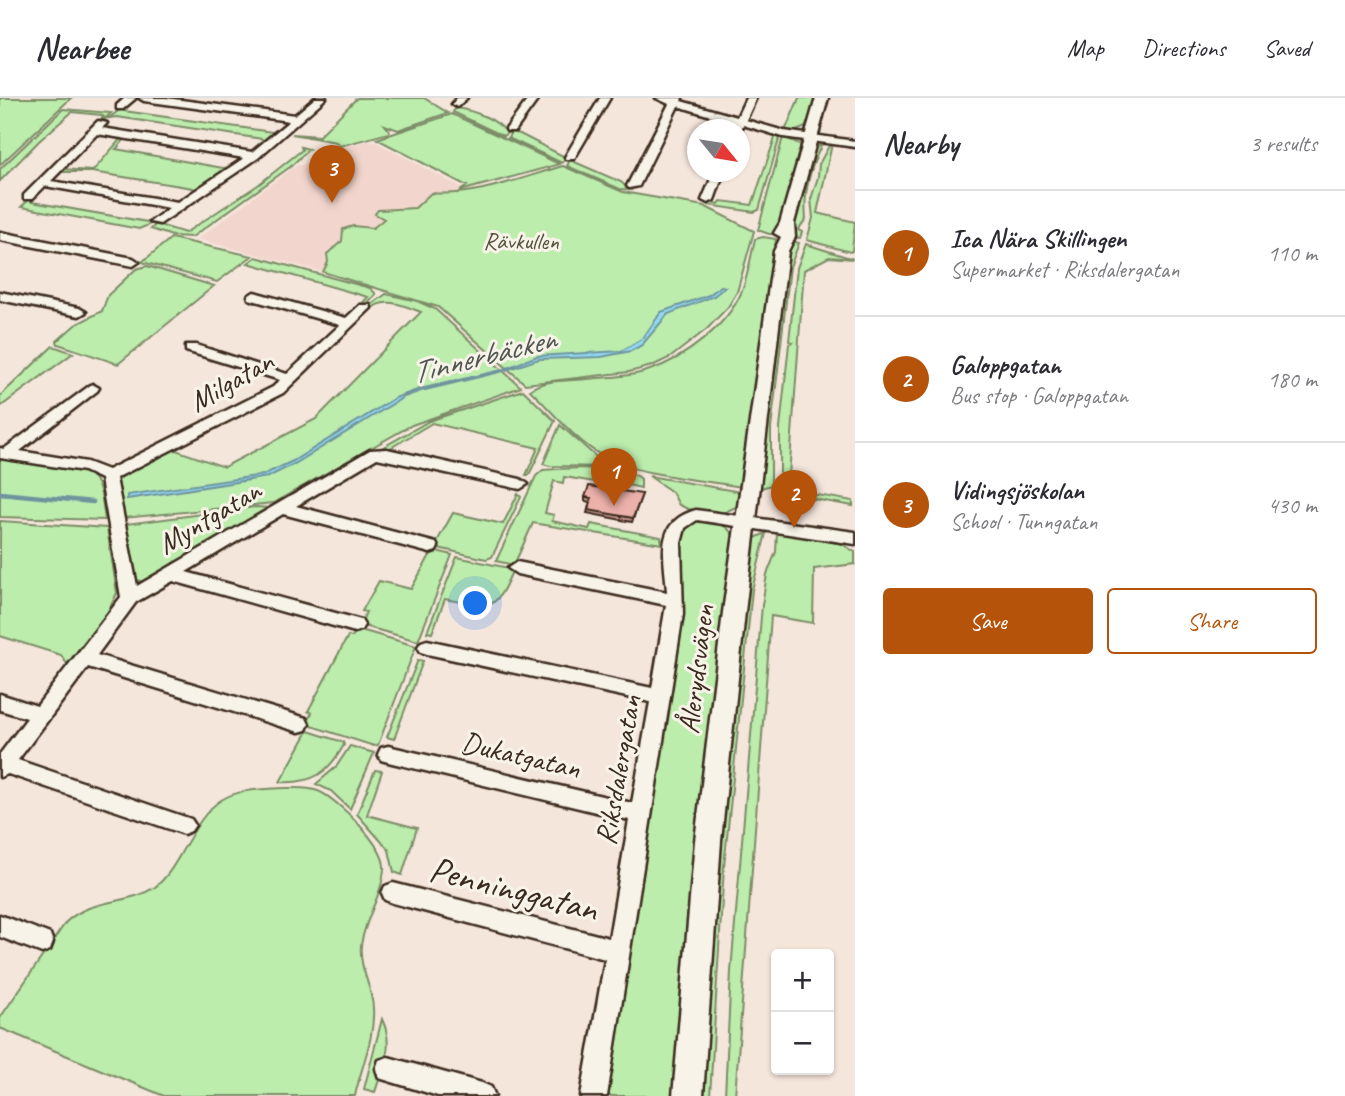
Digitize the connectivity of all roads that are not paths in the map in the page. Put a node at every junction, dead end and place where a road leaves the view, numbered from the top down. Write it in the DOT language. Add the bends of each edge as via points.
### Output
graph roads {
  1 [pos="131,98"];
  2 [pos="144,98"];
  3 [pos="321,98"];
  4 [pos="534,98"];
  5 [pos="606,98"];
  6 [pos="662,98"];
  7 [pos="751,98"];
  8 [pos="822,98"];
  9 [pos="676,100"];
  10 [pos="120,107"];
  11 [pos="299,119"];
  12 [pos="723,119"];
  13 [pos="741,119"];
  14 [pos="105,120"];
  15 [pos="750,127"];
  16 [pos="511,129"];
  17 [pos="94,130"];
  18 [pos="810,138"];
  19 [pos="855,144"];
  20 [pos="254,156"];
  21 [pos="570,157"];
  22 [pos="715,182"];
  23 [pos="45,183"];
  24 [pos="633,186"];
  25 [pos="28,197"];
  26 [pos="708,200"];
  27 [pos="179,206"];
  28 [pos="156,222"];
  29 [pos="0,236"];
  30 [pos="133,262"];
  31 [pos="0,296"];
  32 [pos="254,296"];
  33 [pos="365,308"];
  34 [pos="79,312"];
  35 [pos="348,323"];
  36 [pos="191,348"];
  37 [pos="290,379"];
  38 [pos="92,388"];
  39 [pos="4,454"];
  40 [pos="108,477"];
  41 [pos="520,484"];
  42 [pos="281,508"];
  43 [pos="746,521"];
  44 [pos="855,538"];
  45 [pos="430,547"];
  46 [pos="517,568"];
  47 [pos="171,573"];
  48 [pos="131,598"];
  49 [pos="675,600"];
  50 [pos="355,625"];
  51 [pos="427,647"];
  52 [pos="85,659"];
  53 [pos="661,697"];
  54 [pos="0,702"];
  55 [pos="41,715"];
  56 [pos="299,724"];
  57 [pos="388,754"];
  58 [pos="2,767"];
  59 [pos="640,814"];
  60 [pos="184,825"];
  61 [pos="393,893"];
  62 [pos="0,926"];
  63 [pos="42,942"];
  64 [pos="618,951"];
  65 [pos="388,1069"];
  66 [pos="482,1096"];
  67 [pos="594,1096"];
  68 [pos="688,1096"];
  1 -- 10 [label="street"];
  2 -- 11 [label="street"];
  3 -- 11 [label="street"];
  4 -- 16 [label="street"];
  5 -- 21 [label="street"];
  6 -- 9 [label="street"];
  7 -- 13 [label="street"];
  8 -- 18 [label="main road, Ålerydsvägen"];
  9 -- 12 [label="street"];
  9 -- 24 [label="street"];
  11 -- 20 [label="street"];
  14 -- 17 [label="street"];
  15 -- 18 [label="street"];
  17 -- 20 [label="street"];
  17 -- 23 [label="street"];
  18 -- 19 [label="street"];
  18 -- 43 [label="main road, Ålerydsvägen" via="782,251"];
  20 -- 27 [label="street"];
  22 -- 26 [label="street"];
  23 -- 25 [label="street"];
  23 -- 27 [label="street"];
  27 -- 28 [label="street"];
  29 -- 30 [label="street"];
  31 -- 34 [label="street"];
  32 -- 35 [label="street"];
  33 -- 35 [label="street, Milgatan"];
  35 -- 37 [label="street, Milgatan"];
  36 -- 37 [label="street"];
  37 -- 40 [label="street, Milgatan" via="278,390"];
  38 -- 39 [label="street"];
  39 -- 40 [label="street" via="87,467"];
  40 -- 48 [label="street"];
  41 -- 42 [label="street, Myntgatan" via="380,453"];
  42 -- 45 [label="street"];
  42 -- 47 [label="street, Myntgatan"];
  43 -- 44 [label="street"];
  43 -- 49 [label="street, Riksdalergatan" via="696,515 676,526 671,551"];
  43 -- 68 [label="main road, Ålerydsvägen" via="708,841"];
  46 -- 49 [label="street"];
  47 -- 48 [label="street, Myntgatan"];
  47 -- 50 [label="street"];
  48 -- 52 [label="street, Myntgatan"];
  49 -- 53 [label="street, Riksdalergatan"];
  51 -- 53 [label="street"];
  52 -- 55 [label="street, Myntgatan"];
  52 -- 56 [label="street"];
  53 -- 59 [label="street, Riksdalergatan"];
  54 -- 55 [label="street"];
  55 -- 58 [label="street, Myntgatan"];
  57 -- 59 [label="street, Dukatgatan"];
  58 -- 60 [label="street"];
  59 -- 64 [label="street, Riksdalergatan"];
  61 -- 64 [label="street, Penninggatan"];
  62 -- 63 [label="street"];
  64 -- 67 [label="street, Riksdalergatan"];
  65 -- 66 [label="street"];
}
